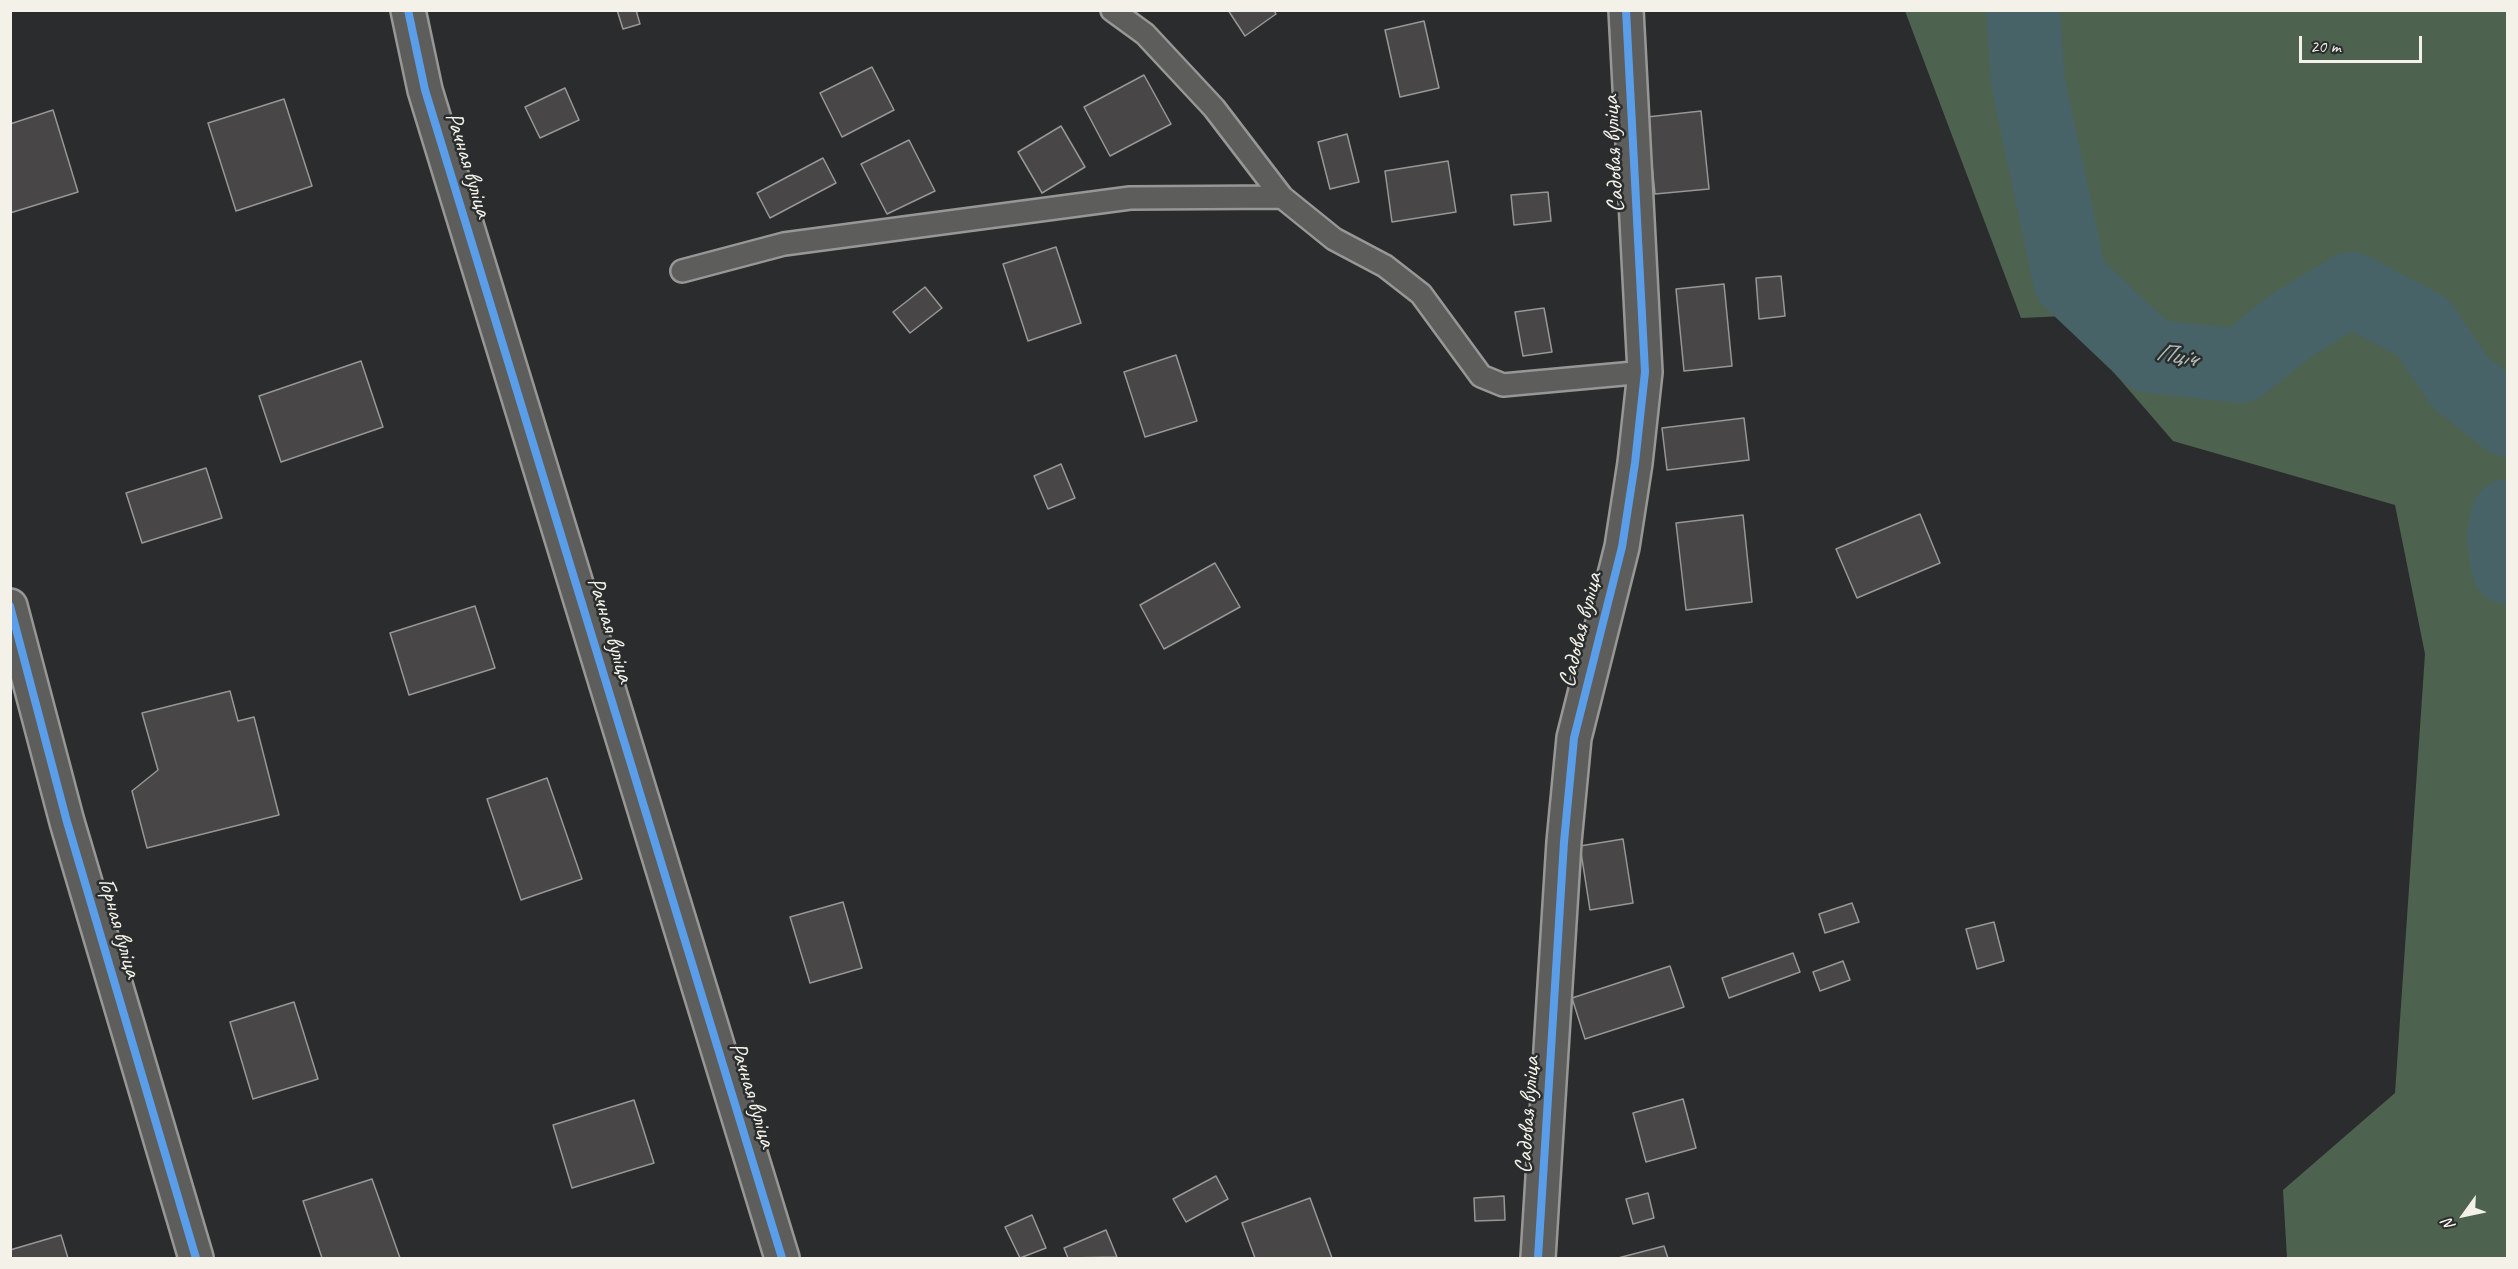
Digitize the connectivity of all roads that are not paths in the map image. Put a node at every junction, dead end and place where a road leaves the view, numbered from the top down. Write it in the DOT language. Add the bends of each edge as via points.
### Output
graph roads {
  1 [pos="408,10"];
  2 [pos="1112,10"];
  3 [pos="1626,10"];
  4 [pos="1282,197"];
  5 [pos="682,271"];
  6 [pos="1645,372"];
  7 [pos="10,606"];
  8 [pos="196,1258"];
  9 [pos="782,1258"];
  10 [pos="1538,1258"];
  1 -- 9 [label="street, Рачная вуліца" via="425,90"];
  2 -- 4 [label="lane" via="1145,34 1214,108"];
  3 -- 6 [label="street, Садовая вуліца"];
  4 -- 5 [label="lane" via="1130,198 784,244"];
  4 -- 6 [label="lane" via="1334,239 1385,266 1421,294 1481,376 1503,385"];
  6 -- 10 [label="street, Садовая вуліца" via="1622,547 1574,738"];
  7 -- 8 [label="street, Горная вуліца" via="67,822"];
}
